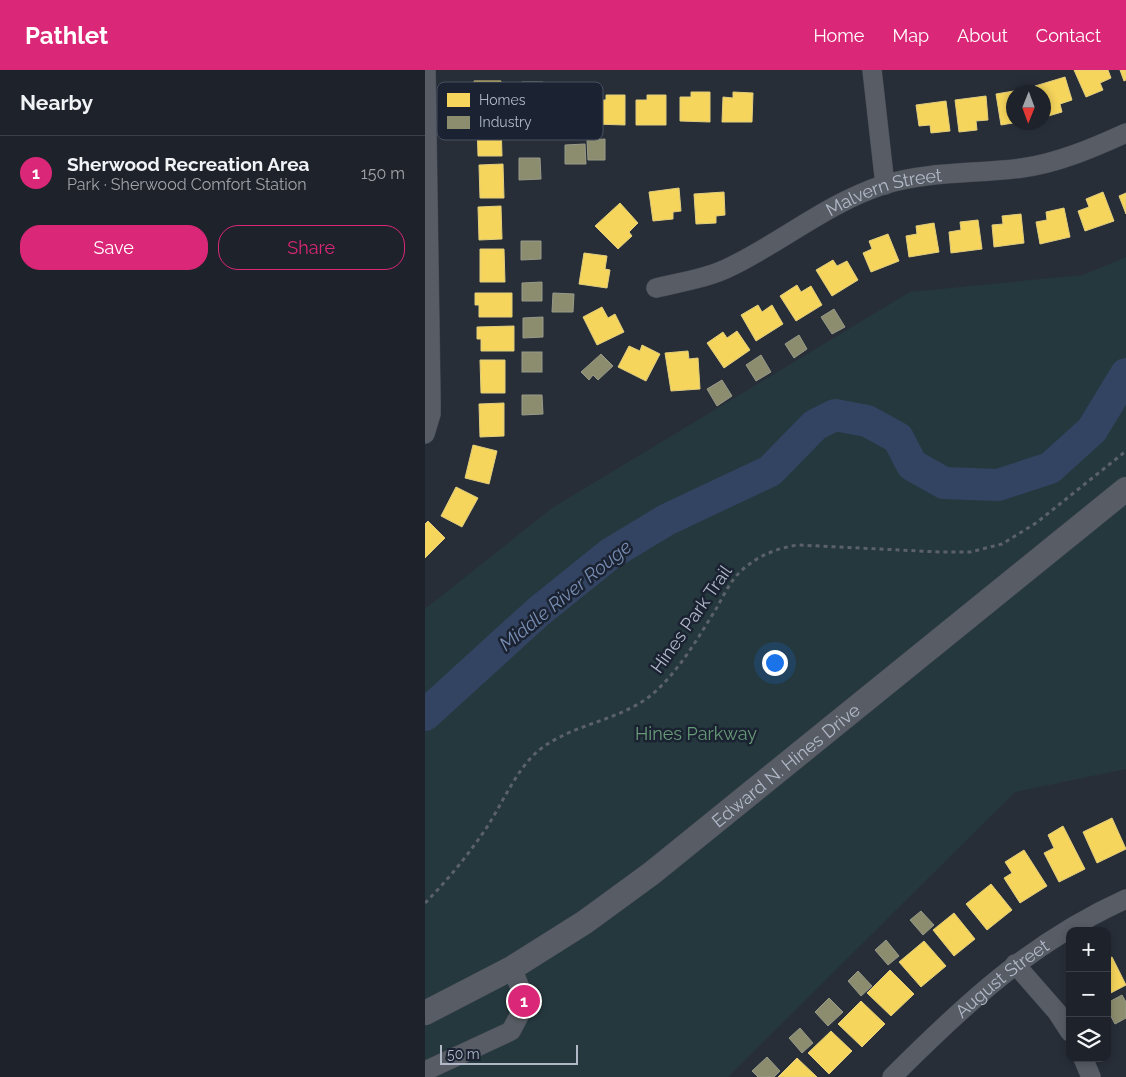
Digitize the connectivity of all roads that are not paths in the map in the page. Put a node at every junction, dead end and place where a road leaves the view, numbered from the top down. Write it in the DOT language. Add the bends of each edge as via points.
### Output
graph roads {
  1 [pos="426,70"];
  2 [pos="872,70"];
  3 [pos="1126,133"];
  4 [pos="885,185"];
  5 [pos="656,288"];
  6 [pos="425,434"];
  7 [pos="1125,492"];
  8 [pos="1126,899"];
  9 [pos="1015,964"];
  10 [pos="512,968"];
  11 [pos="425,1013"];
  12 [pos="1066,1026"];
  13 [pos="1085,1062"];
  14 [pos="425,1072"];
  15 [pos="892,1077"];
  16 [pos="1091,1077"];
  1 -- 6 [label="street" via="431,414"];
  2 -- 4 [label="street"];
  3 -- 4 [label="street, Malvern Street" via="1062,159 1023,168 931,176"];
  4 -- 5 [label="street, Malvern Street" via="863,192 733,266"];
  7 -- 10 [label="street, Edward N. Hines Drive" via="652,873 585,922"];
  8 -- 9 [label="street, August Street" via="1070,927"];
  9 -- 12 [label="street"];
  9 -- 15 [label="street, August Street" via="951,1018"];
  10 -- 11 [label="street, Edward N. Hines Drive"];
  10 -- 14 [label="street" via="523,995 521,1012 511,1032"];
  13 -- 16 [label="street"];
}
